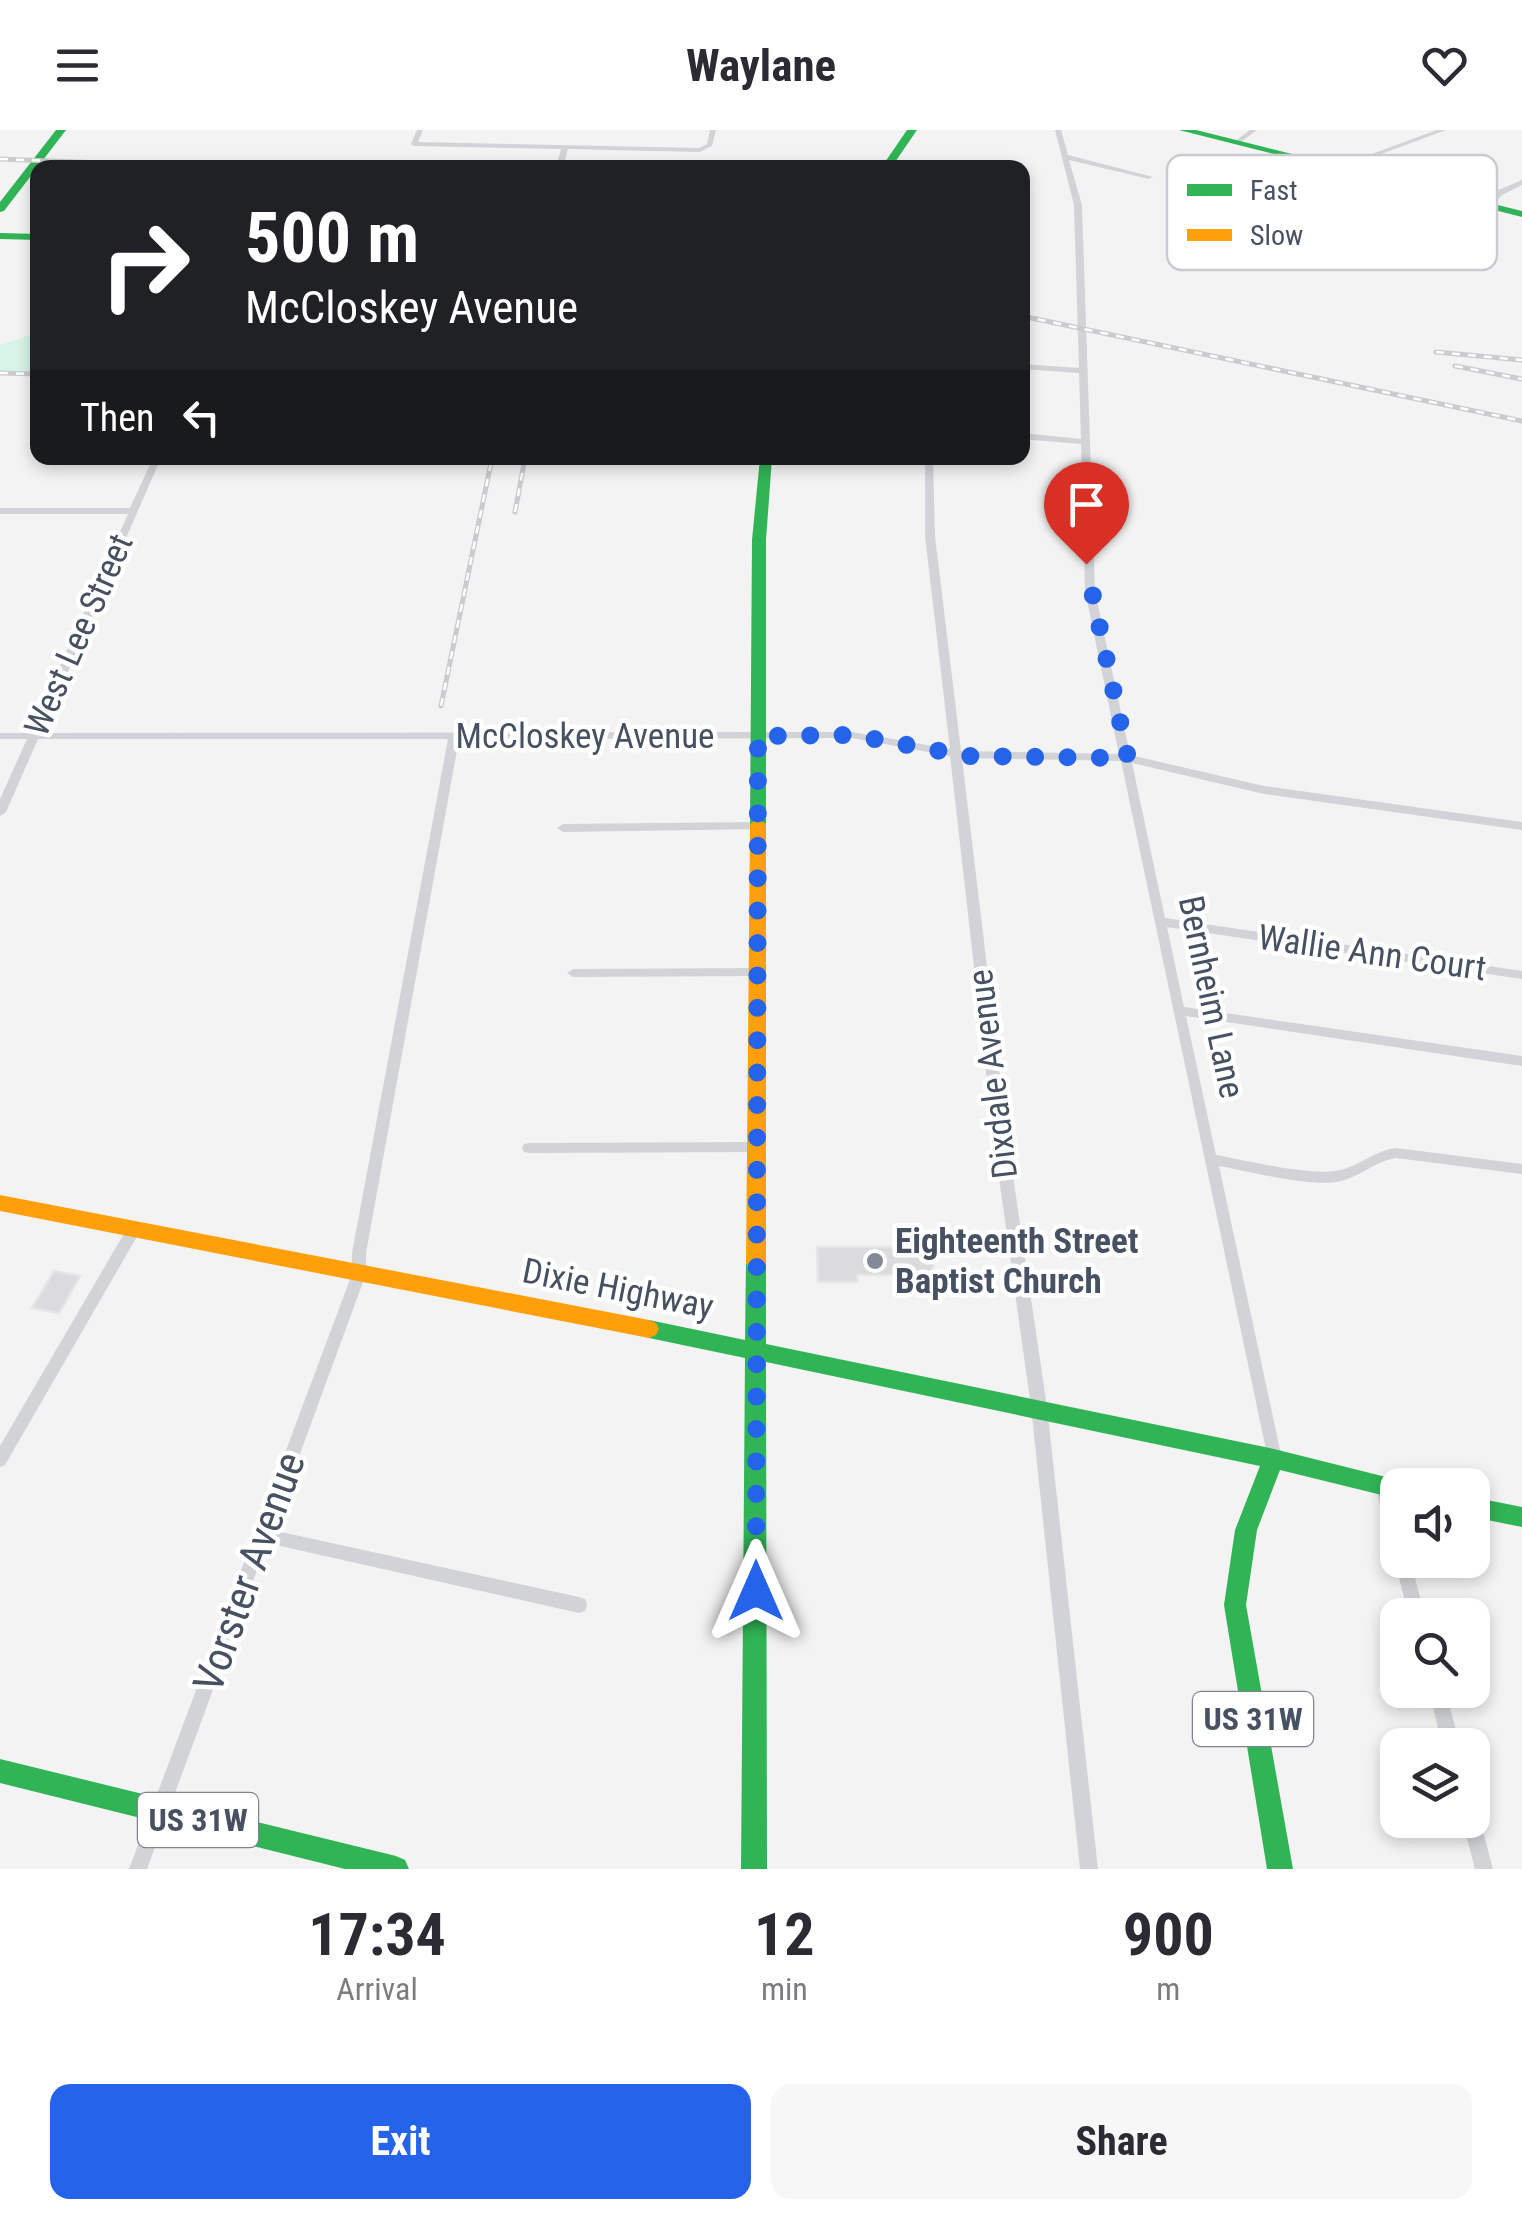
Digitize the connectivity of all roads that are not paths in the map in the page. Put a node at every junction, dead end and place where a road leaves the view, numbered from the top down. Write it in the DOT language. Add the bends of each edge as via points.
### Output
graph roads {
  1 [pos="62,130"];
  2 [pos="420,130"];
  3 [pos="713,130"];
  4 [pos="912,130"];
  5 [pos="1058,130"];
  6 [pos="1184,130"];
  7 [pos="1254,130"];
  8 [pos="1443,130"];
  9 [pos="1236,143"];
  10 [pos="565,146"];
  11 [pos="1285,155"];
  12 [pos="1374,155"];
  13 [pos="1067,157"];
  14 [pos="38,160"];
  15 [pos="561,160"];
  16 [pos="891,160"];
  17 [pos="30,171"];
  18 [pos="1149,178"];
  19 [pos="1522,182"];
  20 [pos="1497,194"];
  21 [pos="1497,208"];
  22 [pos="0,209"];
  23 [pos="1522,214"];
  24 [pos="0,236"];
  25 [pos="30,237"];
  26 [pos="1030,367"];
  27 [pos="1080,372"];
  28 [pos="1030,437"];
  29 [pos="1083,442"];
  30 [pos="154,465"];
  31 [pos="765,465"];
  32 [pos="929,465"];
  33 [pos="134,510"];
  34 [pos="0,511"];
  35 [pos="0,736"];
  36 [pos="34,736"];
  37 [pos="454,736"];
  38 [pos="758,736"];
  39 [pos="956,754"];
  40 [pos="1128,758"];
  41 [pos="0,812"];
  42 [pos="758,826"];
  43 [pos="1522,826"];
  44 [pos="563,828"];
  45 [pos="1163,922"];
  46 [pos="572,972"];
  47 [pos="758,972"];
  48 [pos="1522,975"];
  49 [pos="1181,1011"];
  50 [pos="1522,1061"];
  51 [pos="758,1147"];
  52 [pos="530,1148"];
  53 [pos="1212,1160"];
  54 [pos="1522,1169"];
  55 [pos="0,1203"];
  56 [pos="134,1229"];
  57 [pos="359,1274"];
  58 [pos="756,1349"];
  59 [pos="1039,1407"];
  60 [pos="1274,1459"];
  61 [pos="0,1460"];
  62 [pos="1380,1486"];
  63 [pos="1490,1511"];
  64 [pos="1522,1517"];
  65 [pos="263,1535"];
  66 [pos="580,1605"];
  67 [pos="0,1771"];
  68 [pos="160,1810"];
  69 [pos="1476,1838"];
  70 [pos="138,1869"];
  71 [pos="396,1869"];
  72 [pos="754,1869"];
  73 [pos="1090,1869"];
  74 [pos="1280,1869"];
  75 [pos="1484,1869"];
  1 -- 14 [label="main road"];
  2 -- 10 [label="street" via="414,144"];
  3 -- 10 [label="street" via="704,150"];
  4 -- 16 [label="main road"];
  5 -- 13 [label="street, Bernheim Lane"];
  6 -- 9 [label="main road"];
  7 -- 9 [label="street"];
  8 -- 12 [label="street"];
  9 -- 11 [label="main road"];
  10 -- 15 [label="street"];
  13 -- 18 [label="street"];
  13 -- 27 [label="street, Bernheim Lane" via="1078,205"];
  17 -- 22 [label="main road"];
  19 -- 20 [label="street"];
  21 -- 23 [label="main road"];
  24 -- 25 [label="main road"];
  26 -- 27 [label="street"];
  27 -- 29 [label="street, Bernheim Lane"];
  28 -- 29 [label="street"];
  29 -- 40 [label="street, Bernheim Lane" via="1090,591"];
  30 -- 33 [label="street, West Lee Street"];
  31 -- 38 [label="main road"];
  32 -- 39 [label="street, Dixdale Avenue" via="927,506"];
  33 -- 34 [label="street"];
  33 -- 36 [label="street, West Lee Street"];
  35 -- 36 [label="street, McCloskey Avenue"];
  36 -- 37 [label="street, McCloskey Avenue"];
  36 -- 41 [label="street, West Lee Street"];
  37 -- 38 [label="street, McCloskey Avenue"];
  37 -- 57 [label="street, Vorster Avenue"];
  38 -- 39 [label="street, McCloskey Avenue" via="852,735"];
  38 -- 42 [label="main road"];
  39 -- 40 [label="street, McCloskey Avenue"];
  39 -- 59 [label="street, Dixdale Avenue"];
  40 -- 43 [label="street, McCloskey Avenue" via="1264,790"];
  40 -- 45 [label="street, Bernheim Lane"];
  42 -- 44 [label="street"];
  42 -- 47 [label="main road"];
  45 -- 48 [label="street, Wallie Ann Court"];
  45 -- 49 [label="street, Bernheim Lane"];
  46 -- 47 [label="street"];
  47 -- 51 [label="main road"];
  49 -- 50 [label="street"];
  49 -- 53 [label="street, Bernheim Lane"];
  51 -- 52 [label="street"];
  51 -- 58 [label="main road"];
  53 -- 54 [label="street" via="1336,1177 1379,1154 1396,1153"];
  53 -- 60 [label="street, Bernheim Lane"];
  55 -- 56 [label="main road, Dixie Highway"];
  56 -- 57 [label="main road, Dixie Highway"];
  56 -- 61 [label="street"];
  57 -- 58 [label="main road, Dixie Highway"];
  57 -- 65 [label="street, Vorster Avenue"];
  58 -- 59 [label="main road, Dixie Highway"];
  58 -- 72 [label="main road"];
  59 -- 60 [label="main road, Dixie Highway"];
  59 -- 73 [label="street, Dixdale Avenue"];
  60 -- 62 [label="main road, Dixie Highway"];
  60 -- 74 [label="main road, US 31W" via="1246,1530 1235,1606"];
  63 -- 64 [label="main road"];
  65 -- 66 [label="street"];
  65 -- 68 [label="street, Vorster Avenue"];
  67 -- 68 [label="main road, US 31W"];
  68 -- 70 [label="street, Vorster Avenue"];
  68 -- 71 [label="main road, US 31W"];
  69 -- 75 [label="street"];
}
